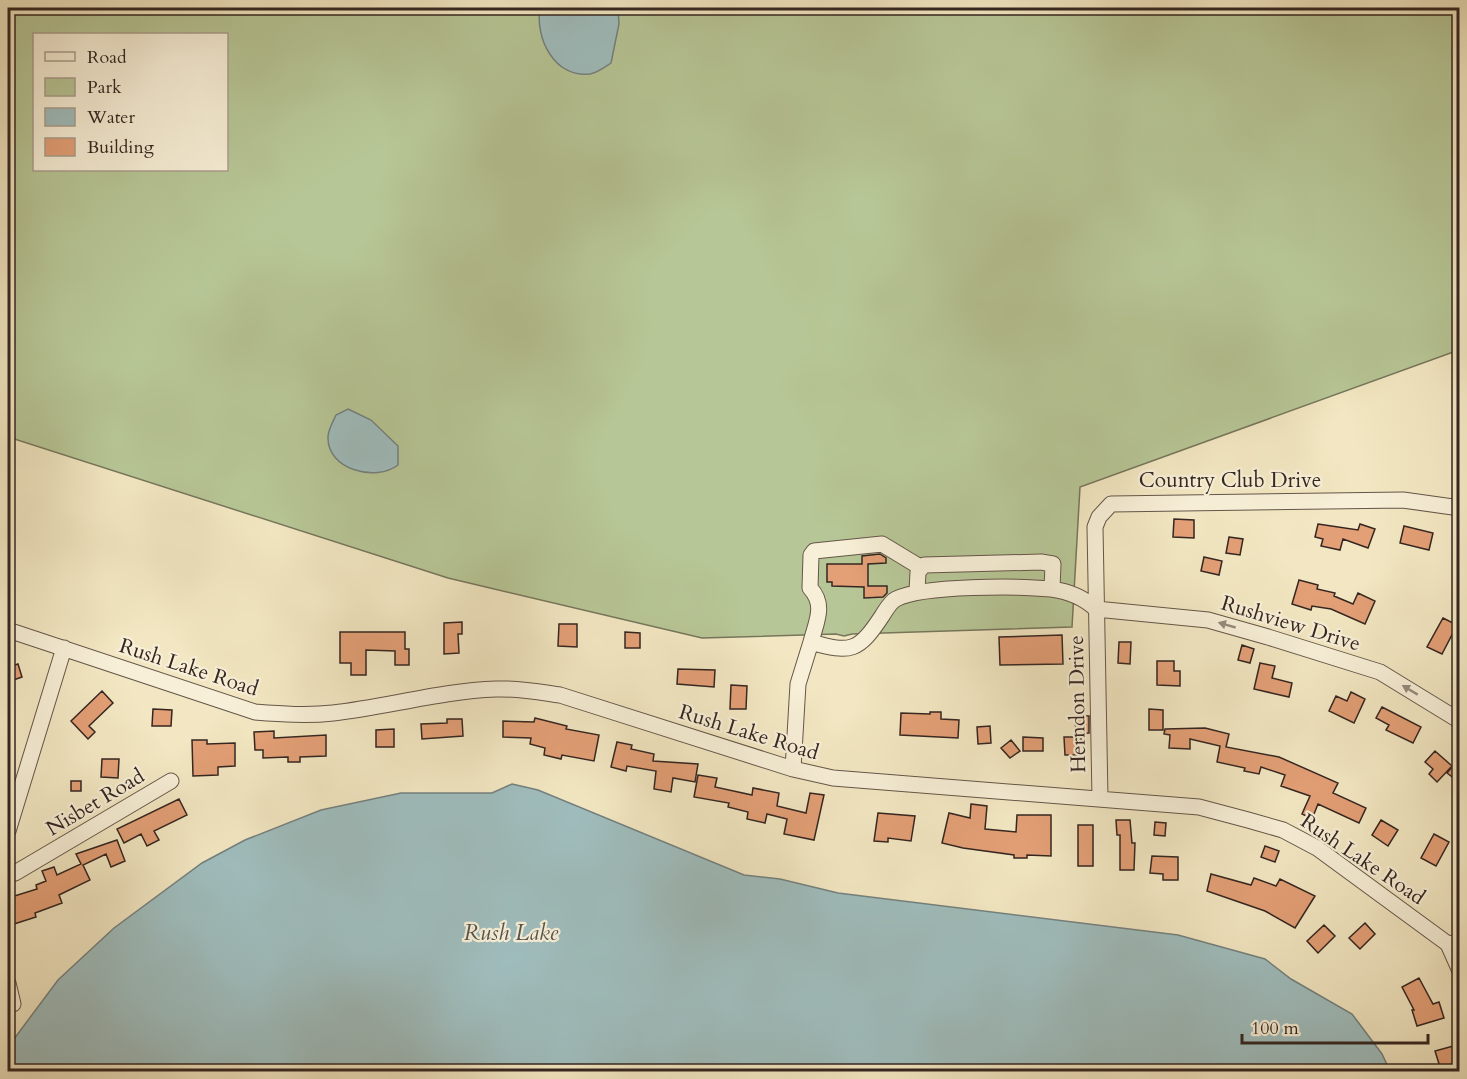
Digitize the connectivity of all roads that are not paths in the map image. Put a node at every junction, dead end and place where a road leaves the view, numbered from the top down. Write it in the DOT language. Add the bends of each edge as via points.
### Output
graph roads {
  1 [pos="1460,508"];
  2 [pos="920,567"];
  3 [pos="1052,589"];
  4 [pos="917,591"];
  5 [pos="1096,609"];
  6 [pos="8,630"];
  7 [pos="811,642"];
  8 [pos="64,648"];
  9 [pos="1460,721"];
  10 [pos="793,770"];
  11 [pos="171,781"];
  12 [pos="1100,798"];
  13 [pos="8,831"];
  14 [pos="8,874"];
  15 [pos="1454,943"];
  16 [pos="1460,970"];
  17 [pos="8,983"];
  18 [pos="13,1004"];
  1 -- 5 [label="street, Country Club Drive" via="1403,500 1111,504 1095,527"];
  2 -- 3 [label="street" via="1048,562 1053,564"];
  2 -- 4 [label="street"];
  2 -- 7 [label="street" via="882,544 814,551 810,588 819,597 819,605"];
  3 -- 4 [label="street"];
  3 -- 5 [label="street" via="1086,599"];
  4 -- 7 [label="street" via="892,602 872,631 854,648 838,650"];
  9 -- 5 [label="street, Rushview Drive, one-way" via="1380,672 1268,637 1208,620"];
  5 -- 12 [label="street, Herndon Drive"];
  6 -- 8 [label="street, Rush Lake Road"];
  7 -- 10 [label="street" via="798,684"];
  8 -- 10 [label="street, Rush Lake Road" via="255,712 295,716 496,689 560,695"];
  8 -- 13 [label="street"];
  10 -- 12 [label="street, Rush Lake Road" via="833,778"];
  11 -- 14 [label="street, Nisbet Road"];
  12 -- 15 [label="street, Rush Lake Road" via="1199,807 1283,830"];
  15 -- 16 [label="street"];
  17 -- 18 [label="street"];
}
